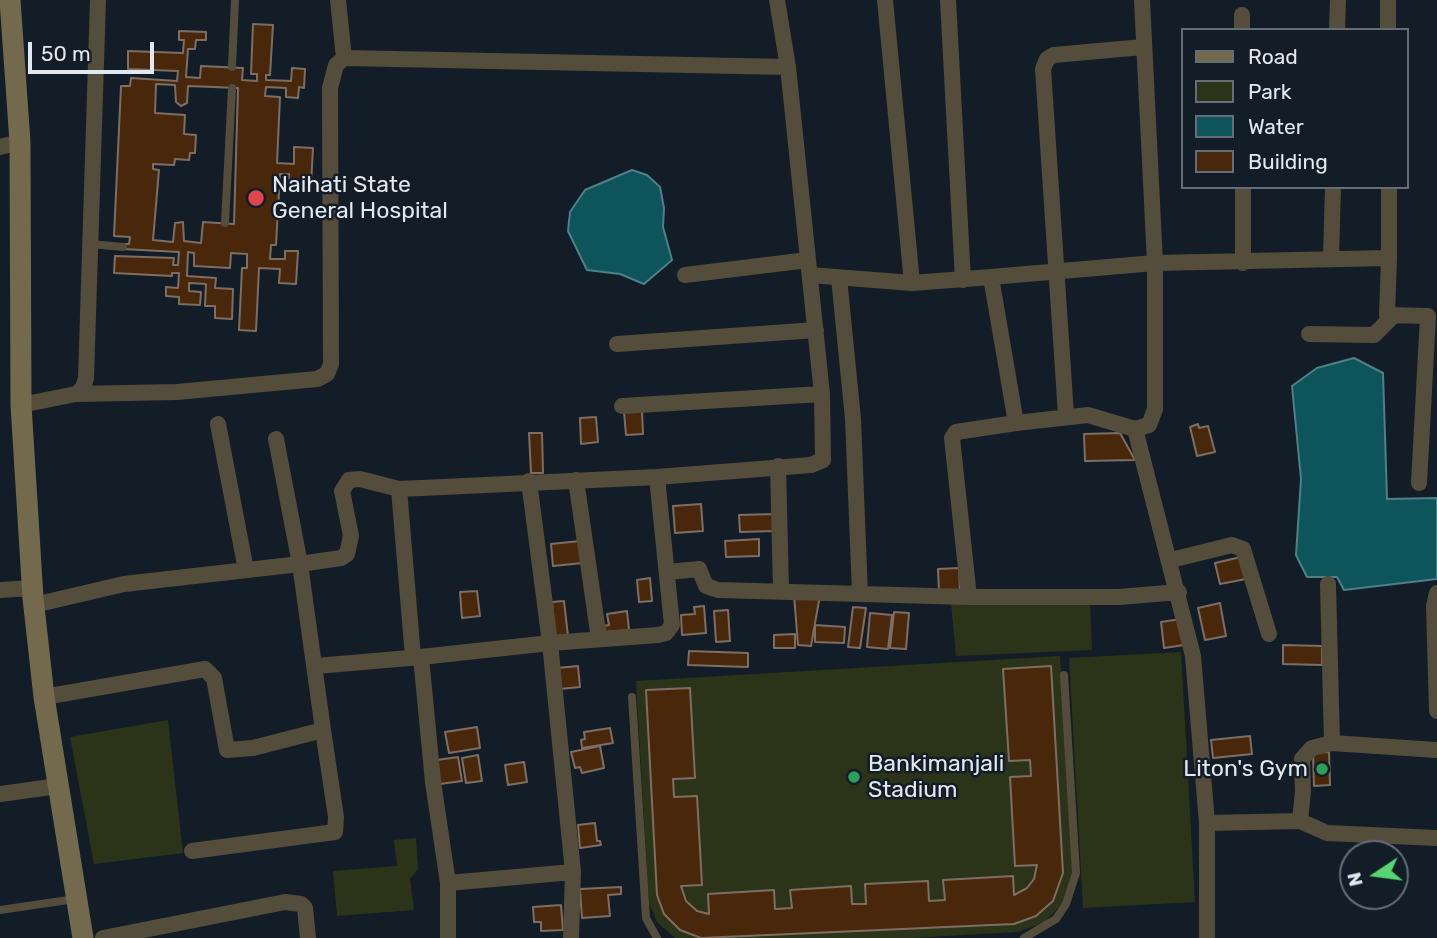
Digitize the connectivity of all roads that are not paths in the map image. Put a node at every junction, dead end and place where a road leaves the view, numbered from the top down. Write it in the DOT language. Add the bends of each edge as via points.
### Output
graph roads {
  1 [pos="10,0"];
  2 [pos="98,0"];
  3 [pos="236,0"];
  4 [pos="338,0"];
  5 [pos="777,0"];
  6 [pos="885,0"];
  7 [pos="948,0"];
  8 [pos="1142,0"];
  9 [pos="1338,0"];
  10 [pos="1388,0"];
  11 [pos="1338,28"];
  12 [pos="1388,28"];
  13 [pos="1143,47"];
  14 [pos="344,58"];
  15 [pos="232,67"];
  16 [pos="788,67"];
  17 [pos="232,88"];
  18 [pos="10,145"];
  19 [pos="1243,189"];
  20 [pos="1333,189"];
  21 [pos="1389,189"];
  22 [pos="225,223"];
  23 [pos="91,244"];
  24 [pos="123,247"];
  25 [pos="1331,258"];
  26 [pos="1389,258"];
  27 [pos="1243,263"];
  28 [pos="1155,264"];
  29 [pos="809,267"];
  30 [pos="1059,272"];
  31 [pos="685,275"];
  32 [pos="991,277"];
  33 [pos="839,278"];
  34 [pos="963,280"];
  35 [pos="912,283"];
  36 [pos="1394,315"];
  37 [pos="816,330"];
  38 [pos="1309,334"];
  39 [pos="617,344"];
  40 [pos="1431,389"];
  41 [pos="76,394"];
  42 [pos="822,394"];
  43 [pos="21,405"];
  44 [pos="622,406"];
  45 [pos="1066,415"];
  46 [pos="1016,423"];
  47 [pos="218,424"];
  48 [pos="1135,429"];
  49 [pos="276,439"];
  50 [pos="778,466"];
  51 [pos="657,477"];
  52 [pos="576,480"];
  53 [pos="529,481"];
  54 [pos="1419,483"];
  55 [pos="399,489"];
  56 [pos="1171,560"];
  57 [pos="300,564"];
  58 [pos="246,570"];
  59 [pos="668,572"];
  60 [pos="1328,584"];
  61 [pos="0,590"];
  62 [pos="781,590"];
  63 [pos="1180,592"];
  64 [pos="1437,593"];
  65 [pos="860,594"];
  66 [pos="33,597"];
  67 [pos="969,597"];
  68 [pos="1269,634"];
  69 [pos="599,639"];
  70 [pos="550,643"];
  71 [pos="417,657"];
  72 [pos="316,666"];
  73 [pos="1064,675"];
  74 [pos="44,697"];
  75 [pos="632,697"];
  76 [pos="1437,710"];
  77 [pos="323,730"];
  78 [pos="1332,743"];
  79 [pos="1437,750"];
  80 [pos="58,786"];
  81 [pos="0,794"];
  82 [pos="1300,821"];
  83 [pos="1207,823"];
  84 [pos="1437,838"];
  85 [pos="192,851"];
  86 [pos="572,872"];
  87 [pos="448,883"];
  88 [pos="75,899"];
  89 [pos="0,910"];
  90 [pos="83,938"];
  91 [pos="103,938"];
  92 [pos="308,938"];
  93 [pos="448,938"];
  94 [pos="571,938"];
  95 [pos="657,938"];
  96 [pos="1024,938"];
  97 [pos="1207,938"];
  1 -- 18 [label="street"];
  2 -- 23 [label="street"];
  3 -- 15 [label="lane"];
  4 -- 14 [label="street"];
  5 -- 16 [label="street"];
  6 -- 35 [label="street"];
  7 -- 34 [label="street"];
  8 -- 13 [label="street"];
  9 -- 11 [label="street"];
  10 -- 12 [label="street"];
  13 -- 28 [label="street"];
  13 -- 30 [label="street" via="1046,59 1042,82"];
  14 -- 16 [label="street"];
  14 -- 41 [label="street" via="336,65 330,88 331,364 327,374 317,379 177,392"];
  16 -- 29 [label="street"];
  17 -- 22 [label="lane"];
  18 -- 43 [label="street"];
  19 -- 27 [label="street"];
  20 -- 25 [label="street"];
  21 -- 26 [label="street"];
  23 -- 24 [label="lane"];
  23 -- 41 [label="street" via="86,377"];
  25 -- 26 [label="street"];
  25 -- 27 [label="street"];
  26 -- 36 [label="street" via="1387,315"];
  27 -- 28 [label="street"];
  28 -- 30 [label="street"];
  28 -- 48 [label="street" via="1155,409 1149,425"];
  29 -- 31 [label="street"];
  29 -- 33 [label="street"];
  29 -- 37 [label="street"];
  30 -- 32 [label="street"];
  30 -- 45 [label="street"];
  32 -- 34 [label="street"];
  32 -- 46 [label="street"];
  33 -- 35 [label="street"];
  33 -- 65 [label="street" via="853,419"];
  34 -- 35 [label="street"];
  36 -- 38 [label="street" via="1374,335"];
  36 -- 40 [label="street" via="1428,316"];
  37 -- 39 [label="street"];
  37 -- 42 [label="street"];
  40 -- 54 [label="street"];
  41 -- 43 [label="street"];
  42 -- 44 [label="street"];
  42 -- 50 [label="street" via="823,460"];
  43 -- 66 [label="street"];
  45 -- 46 [label="street"];
  45 -- 48 [label="street" via="1103,417"];
  46 -- 67 [label="street" via="956,432 952,438"];
  47 -- 58 [label="street"];
  48 -- 56 [label="street"];
  49 -- 57 [label="street"];
  50 -- 51 [label="street"];
  50 -- 62 [label="street"];
  51 -- 52 [label="street"];
  51 -- 59 [label="street"];
  52 -- 53 [label="street"];
  52 -- 69 [label="street"];
  53 -- 55 [label="street"];
  53 -- 70 [label="street"];
  55 -- 57 [label="street" via="349,480 341,491 351,536 347,554"];
  55 -- 71 [label="street"];
  56 -- 63 [label="street"];
  56 -- 68 [label="street" via="1231,545 1243,549"];
  57 -- 58 [label="street"];
  57 -- 72 [label="street"];
  58 -- 66 [label="street"];
  59 -- 62 [label="street" via="699,569 711,589"];
  59 -- 69 [label="street" via="672,625 666,633"];
  60 -- 78 [label="street"];
  61 -- 66 [label="street"];
  62 -- 65 [label="street"];
  63 -- 67 [label="street" via="1119,597"];
  63 -- 83 [label="street" via="1193,656"];
  64 -- 76 [label="street"];
  65 -- 67 [label="street"];
  66 -- 74 [label="street"];
  69 -- 70 [label="street"];
  70 -- 71 [label="street"];
  70 -- 86 [label="street"];
  71 -- 72 [label="street"];
  71 -- 87 [label="street"];
  72 -- 77 [label="street"];
  73 -- 96 [label="lane" via="1076,873 1056,919"];
  74 -- 77 [label="street" via="205,669 214,678 227,750"];
  74 -- 80 [label="street"];
  75 -- 95 [label="lane" via="646,918"];
  77 -- 85 [label="street" via="335,832"];
  78 -- 79 [label="street"];
  78 -- 82 [label="street" via="1312,748 1302,759"];
  80 -- 81 [label="street"];
  80 -- 88 [label="street"];
  82 -- 83 [label="street"];
  82 -- 84 [label="street" via="1327,834"];
  83 -- 97 [label="street"];
  86 -- 87 [label="street"];
  86 -- 94 [label="street"];
  87 -- 93 [label="street"];
  88 -- 89 [label="lane"];
  88 -- 90 [label="street"];
  91 -- 92 [label="street" via="285,902 305,908"];
}
